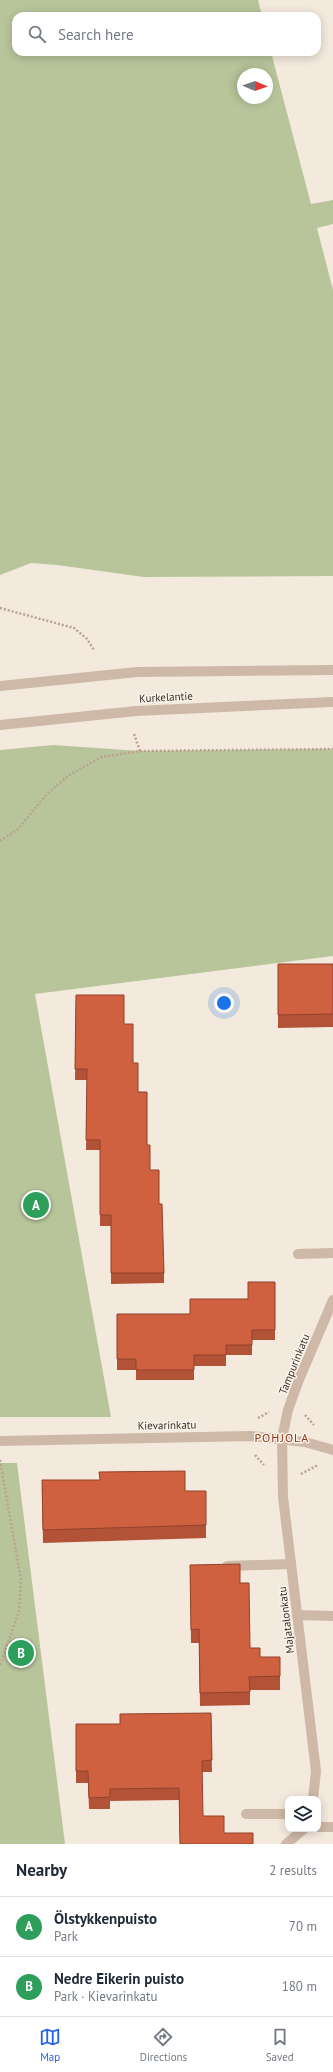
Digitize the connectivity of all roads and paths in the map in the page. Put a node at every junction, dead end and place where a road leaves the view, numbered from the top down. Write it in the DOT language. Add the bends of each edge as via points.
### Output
graph roads {
  1 [pos="0,608"];
  2 [pos="94,650"];
  3 [pos="333,670"];
  4 [pos="0,686"];
  5 [pos="333,702"];
  6 [pos="0,725"];
  7 [pos="134,734"];
  8 [pos="333,749"];
  9 [pos="140,751"];
  10 [pos="0,840"];
  11 [pos="333,1253"];
  12 [pos="298,1254"];
  13 [pos="333,1300"];
  14 [pos="282,1438"];
  15 [pos="0,1441"];
  16 [pos="333,1450"];
  17 [pos="249,1452"];
  18 [pos="0,1460"];
  19 [pos="324,1465"];
  20 [pos="282,1479"];
  21 [pos="291,1564"];
  22 [pos="217,1567"];
  23 [pos="297,1615"];
  24 [pos="333,1616"];
  25 [pos="0,1666"];
  26 [pos="314,1796"];
  27 [pos="246,1814"];
  28 [pos="285,1814"];
  29 [pos="321,1827"];
  30 [pos="333,1827"];
  31 [pos="300,1832"];
  32 [pos="286,1844"];
  1 -- 2 [label="path" via="74,628 87,639"];
  3 -- 4 [label="street" via="137,672"];
  5 -- 6 [label="street, Kurkelantie" via="136,710"];
  7 -- 9 [label="path"];
  8 -- 9 [label="path"];
  9 -- 10 [label="path" via="102,757 69,775 47,794 18,829"];
  11 -- 12 [label="street"];
  13 -- 14 [label="street, Tampurinkatu" via="298,1382"];
  14 -- 15 [label="street, Kievarinkatu" via="251,1436"];
  14 -- 16 [label="street, Kievarinkatu"];
  14 -- 20 [label="street, Majatalonkatu"];
  17 -- 20 [label="path" via="261,1461 269,1476"];
  18 -- 25 [label="path" via="21,1580 19,1611"];
  19 -- 20 [label="path" via="310,1468 296,1481"];
  20 -- 21 [label="street, Majatalonkatu"];
  21 -- 22 [label="street"];
  21 -- 23 [label="street, Majatalonkatu"];
  23 -- 24 [label="street"];
  23 -- 26 [label="street, Majatalonkatu" via="316,1771"];
  27 -- 28 [label="street"];
  29 -- 30 [label="street"];
  31 -- 32 [label="street"];
}
